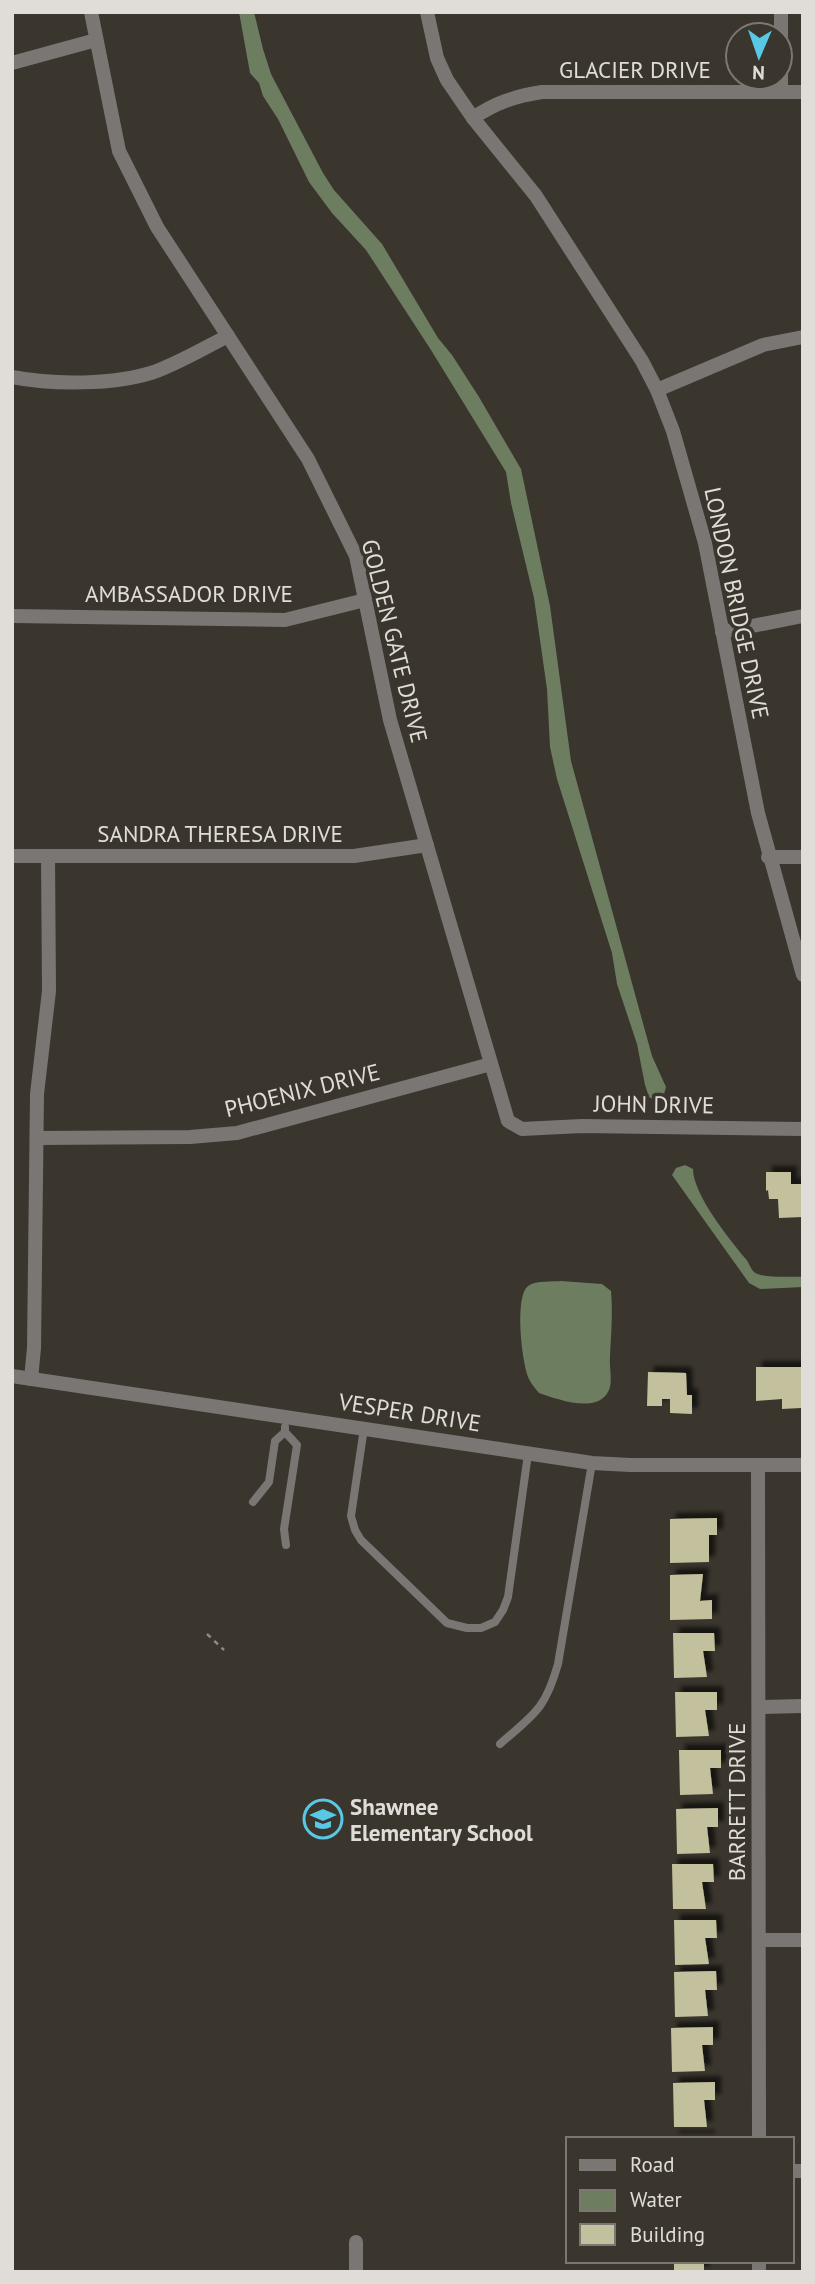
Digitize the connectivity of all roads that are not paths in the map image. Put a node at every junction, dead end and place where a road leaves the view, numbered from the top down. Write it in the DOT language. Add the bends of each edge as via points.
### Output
graph roads {
  1 [pos="91,12"];
  2 [pos="427,12"];
  3 [pos="781,12"];
  4 [pos="96,40"];
  5 [pos="12,64"];
  6 [pos="781,92"];
  7 [pos="803,92"];
  8 [pos="473,118"];
  9 [pos="228,336"];
  10 [pos="803,337"];
  11 [pos="12,377"];
  12 [pos="657,390"];
  13 [pos="365,600"];
  14 [pos="12,616"];
  15 [pos="803,616"];
  16 [pos="722,632"];
  17 [pos="427,845"];
  18 [pos="12,856"];
  19 [pos="48,856"];
  20 [pos="768,857"];
  21 [pos="803,857"];
  22 [pos="803,975"];
  23 [pos="491,1064"];
  24 [pos="508,1121"];
  25 [pos="803,1129"];
  26 [pos="38,1138"];
  27 [pos="12,1376"];
  28 [pos="31,1379"];
  29 [pos="286,1424"];
  30 [pos="364,1428"];
  31 [pos="528,1454"];
  32 [pos="592,1463"];
  33 [pos="758,1465"];
  34 [pos="803,1465"];
  35 [pos="253,1502"];
  36 [pos="286,1545"];
  37 [pos="803,1706"];
  38 [pos="759,1707"];
  39 [pos="500,1744"];
  40 [pos="759,1940"];
  41 [pos="803,1940"];
  42 [pos="759,2137"];
  43 [pos="356,2242"];
  44 [pos="356,2272"];
  1 -- 4 [label="street, GOLDEN GATE DRIVE"];
  2 -- 8 [label="street, LONDON BRIDGE DRIVE" via="440,68"];
  3 -- 6 [label="street"];
  4 -- 5 [label="street"];
  4 -- 9 [label="street, GOLDEN GATE DRIVE" via="119,151 157,227"];
  6 -- 7 [label="street, GLACIER DRIVE"];
  6 -- 8 [label="street, GLACIER DRIVE" via="542,92 501,101"];
  8 -- 12 [label="street, LONDON BRIDGE DRIVE" via="536,196"];
  9 -- 11 [label="street" via="155,372 120,380"];
  9 -- 13 [label="street, GOLDEN GATE DRIVE" via="308,459 356,556"];
  10 -- 12 [label="street" via="763,345"];
  12 -- 16 [label="street, LONDON BRIDGE DRIVE" via="705,543"];
  13 -- 14 [label="street, AMBASSADOR DRIVE" via="285,620"];
  13 -- 17 [label="street, GOLDEN GATE DRIVE" via="390,720"];
  15 -- 16 [label="street"];
  16 -- 20 [label="street, LONDON BRIDGE DRIVE"];
  17 -- 19 [label="street, SANDRA THERESA DRIVE" via="354,856"];
  17 -- 23 [label="street, GOLDEN GATE DRIVE"];
  18 -- 19 [label="street, SANDRA THERESA DRIVE"];
  19 -- 26 [label="street" via="49,991 37,1094"];
  20 -- 21 [label="street"];
  20 -- 22 [label="street, LONDON BRIDGE DRIVE"];
  23 -- 24 [label="street, GOLDEN GATE DRIVE"];
  23 -- 26 [label="street, PHOENIX DRIVE" via="237,1133"];
  24 -- 25 [label="street, JOHN DRIVE" via="522,1129"];
  26 -- 28 [label="street"];
  27 -- 28 [label="street, VESPER DRIVE"];
  28 -- 29 [label="street, VESPER DRIVE"];
  29 -- 30 [label="street, VESPER DRIVE"];
  29 -- 35 [label="lane" via="275,1441 269,1482"];
  29 -- 36 [label="lane" via="297,1444 284,1529"];
  30 -- 31 [label="street, VESPER DRIVE"];
  30 -- 31 [label="lane" via="351,1516 355,1530 447,1623 467,1628 495,1622 508,1597"];
  31 -- 32 [label="street, VESPER DRIVE"];
  32 -- 33 [label="street, VESPER DRIVE"];
  32 -- 39 [label="lane" via="552,1687 541,1708"];
  33 -- 34 [label="street, VESPER DRIVE"];
  33 -- 38 [label="street, BARRETT DRIVE"];
  37 -- 38 [label="street"];
  38 -- 40 [label="street, BARRETT DRIVE"];
  40 -- 41 [label="street"];
  40 -- 42 [label="street, BARRETT DRIVE"];
  43 -- 44 [label="street"];
}
